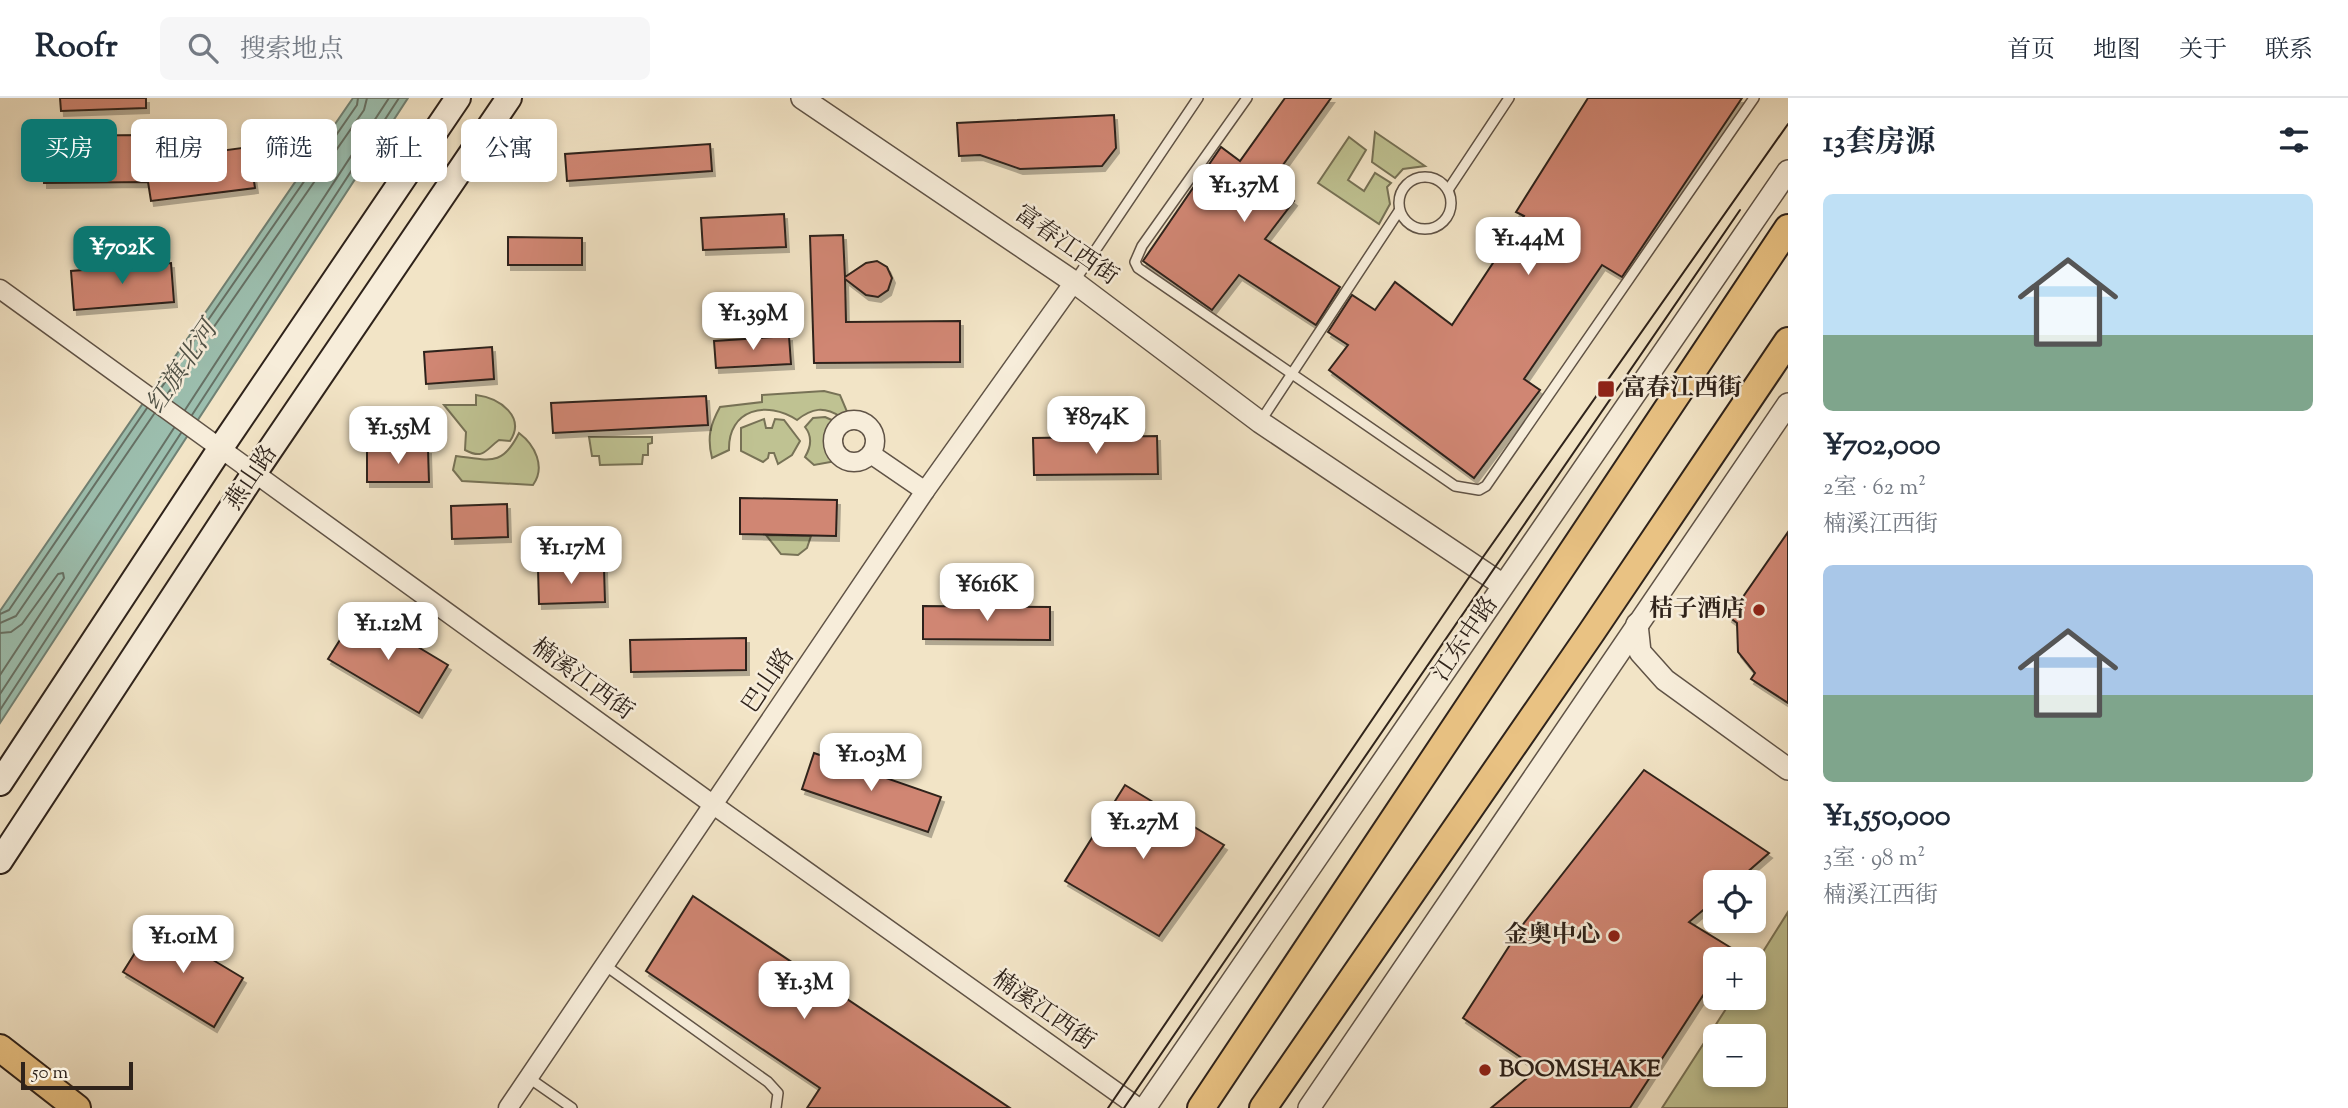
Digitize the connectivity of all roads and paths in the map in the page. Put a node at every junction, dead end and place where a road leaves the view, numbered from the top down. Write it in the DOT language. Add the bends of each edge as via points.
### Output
graph roads {
  1 [pos="458,98"];
  2 [pos="509,98"];
  3 [pos="802,98"];
  4 [pos="1198,98"];
  5 [pos="1247,98"];
  6 [pos="1509,98"];
  7 [pos="1754,98"];
  8 [pos="1788,171"];
  9 [pos="1448,190"];
  10 [pos="1399,211"];
  11 [pos="1788,228"];
  12 [pos="1074,282"];
  13 [pos="0,289"];
  14 [pos="1788,341"];
  15 [pos="1292,374"];
  16 [pos="1788,404"];
  17 [pos="1260,422"];
  18 [pos="220,449"];
  19 [pos="871,454"];
  20 [pos="254,474"];
  21 [pos="925,491"];
  22 [pos="1503,585"];
  23 [pos="1637,624"];
  24 [pos="1788,769"];
  25 [pos="0,783"];
  26 [pos="715,806"];
  27 [pos="0,860"];
  28 [pos="606,966"];
  29 [pos="0,1048"];
  30 [pos="529,1078"];
  31 [pos="77,1108"];
  32 [pos="508,1108"];
  33 [pos="572,1108"];
  34 [pos="776,1108"];
  35 [pos="1139,1108"];
  36 [pos="1145,1108"];
  37 [pos="1200,1108"];
  38 [pos="1263,1108"];
  39 [pos="1309,1108"];
  1 -- 18 [label="main road, 燕山路"];
  2 -- 20 [label="main road, 燕山路"];
  3 -- 12 [label="street, 富春江西街"];
  4 -- 12 [label="lane"];
  5 -- 15 [label="lane" via="1135,262"];
  6 -- 9 [label="lane"];
  7 -- 15 [label="lane" via="1486,486 1479,490 1455,486"];
  8 -- 22 [label="street, 江东中路"];
  9 -- 10 [label="lane" via="1435,179 1418,178 1404,187"];
  9 -- 10 [label="lane" via="1449,216 1435,228 1409,225"];
  10 -- 15 [label="lane"];
  11 -- 37 [label="main road, 江东中路"];
  12 -- 17 [label="street, 富春江西街"];
  12 -- 21 [label="street, 巴山路"];
  13 -- 18 [label="street, 楠溪江西街"];
  14 -- 38 [label="main road"];
  15 -- 17 [label="lane"];
  16 -- 23 [label="street"];
  17 -- 22 [label="street, 富春江西街"];
  18 -- 20 [label="street, 楠溪江西街"];
  18 -- 25 [label="main road, 燕山路"];
  19 -- 21 [label="street"];
  20 -- 26 [label="street, 楠溪江西街"];
  20 -- 27 [label="main road, 燕山路"];
  21 -- 26 [label="street, 巴山路"];
  22 -- 36 [label="street, 江东中路"];
  23 -- 24 [label="street" via="1640,652 1665,680"];
  23 -- 39 [label="street"];
  26 -- 28 [label="street, 巴山路"];
  26 -- 35 [label="street, 楠溪江西街"];
  28 -- 30 [label="street, 巴山路"];
  28 -- 34 [label="lane" via="768,1082 778,1093"];
  29 -- 31 [label="main road"];
  30 -- 32 [label="street, 巴山路"];
  30 -- 33 [label="lane"];
}
